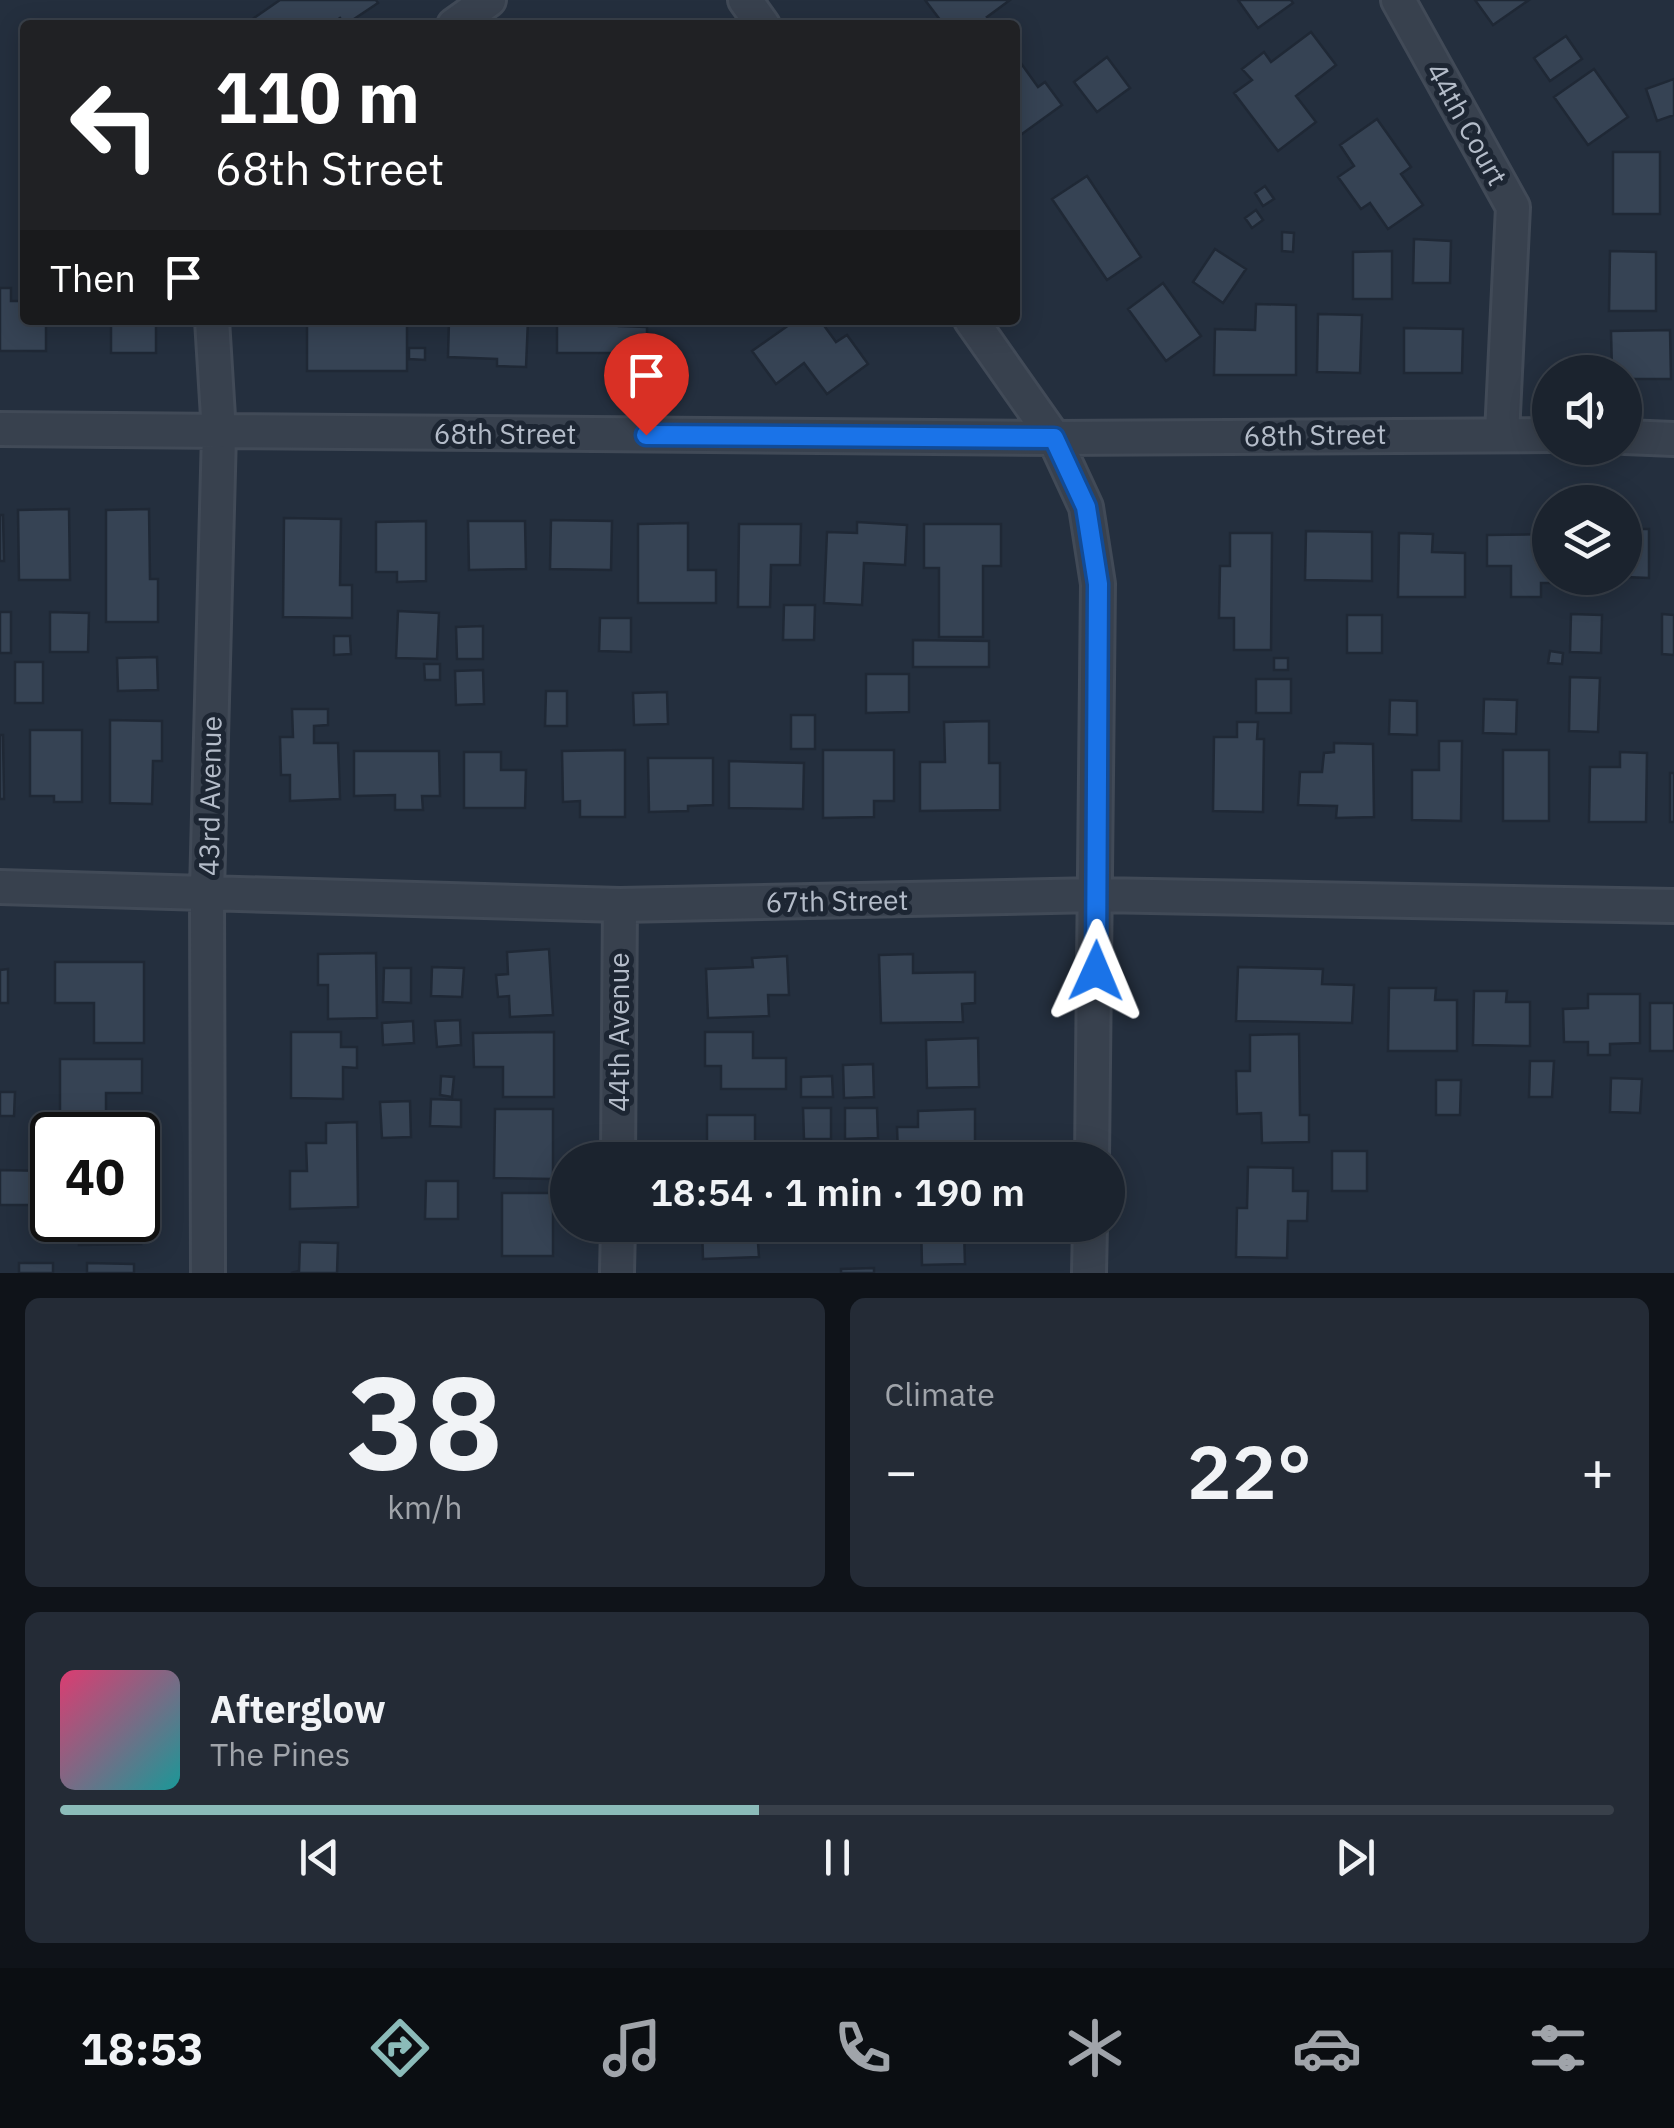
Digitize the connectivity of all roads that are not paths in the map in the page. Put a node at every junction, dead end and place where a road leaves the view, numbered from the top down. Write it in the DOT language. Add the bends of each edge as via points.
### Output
graph roads {
  1 [pos="488,0"];
  2 [pos="1398,0"];
  3 [pos="461,20"];
  4 [pos="212,325"];
  5 [pos="975,325"];
  6 [pos="0,429"];
  7 [pos="219,433"];
  8 [pos="1502,434"];
  9 [pos="1532,435"];
  10 [pos="1054,438"];
  11 [pos="1642,438"];
  12 [pos="1674,439"];
  13 [pos="0,887"];
  14 [pos="207,892"];
  15 [pos="1097,895"];
  16 [pos="620,905"];
  17 [pos="1674,906"];
  18 [pos="618,1142"];
  19 [pos="1092,1142"];
  20 [pos="618,1242"];
  21 [pos="1090,1242"];
  22 [pos="208,1273"];
  23 [pos="617,1273"];
  24 [pos="1090,1273"];
  1 -- 3 [label="street"];
  2 -- 8 [label="street, 44th Court" via="1513,207"];
  4 -- 7 [label="street, 43rd Avenue"];
  5 -- 10 [label="street"];
  6 -- 7 [label="street, 68th Street"];
  7 -- 10 [label="street, 68th Street"];
  7 -- 14 [label="street, 43rd Avenue"];
  8 -- 9 [label="street, 68th Street"];
  8 -- 10 [label="street, 68th Street"];
  10 -- 15 [label="street" via="1086,507 1098,584"];
  11 -- 12 [label="street"];
  13 -- 14 [label="street, 67th Street"];
  14 -- 16 [label="street, 67th Street"];
  14 -- 22 [label="street, 43rd Avenue"];
  15 -- 16 [label="street, 67th Street"];
  15 -- 17 [label="street, 67th Street"];
  15 -- 19 [label="street"];
  16 -- 18 [label="street, 44th Avenue"];
  20 -- 23 [label="street"];
  21 -- 24 [label="street"];
}
